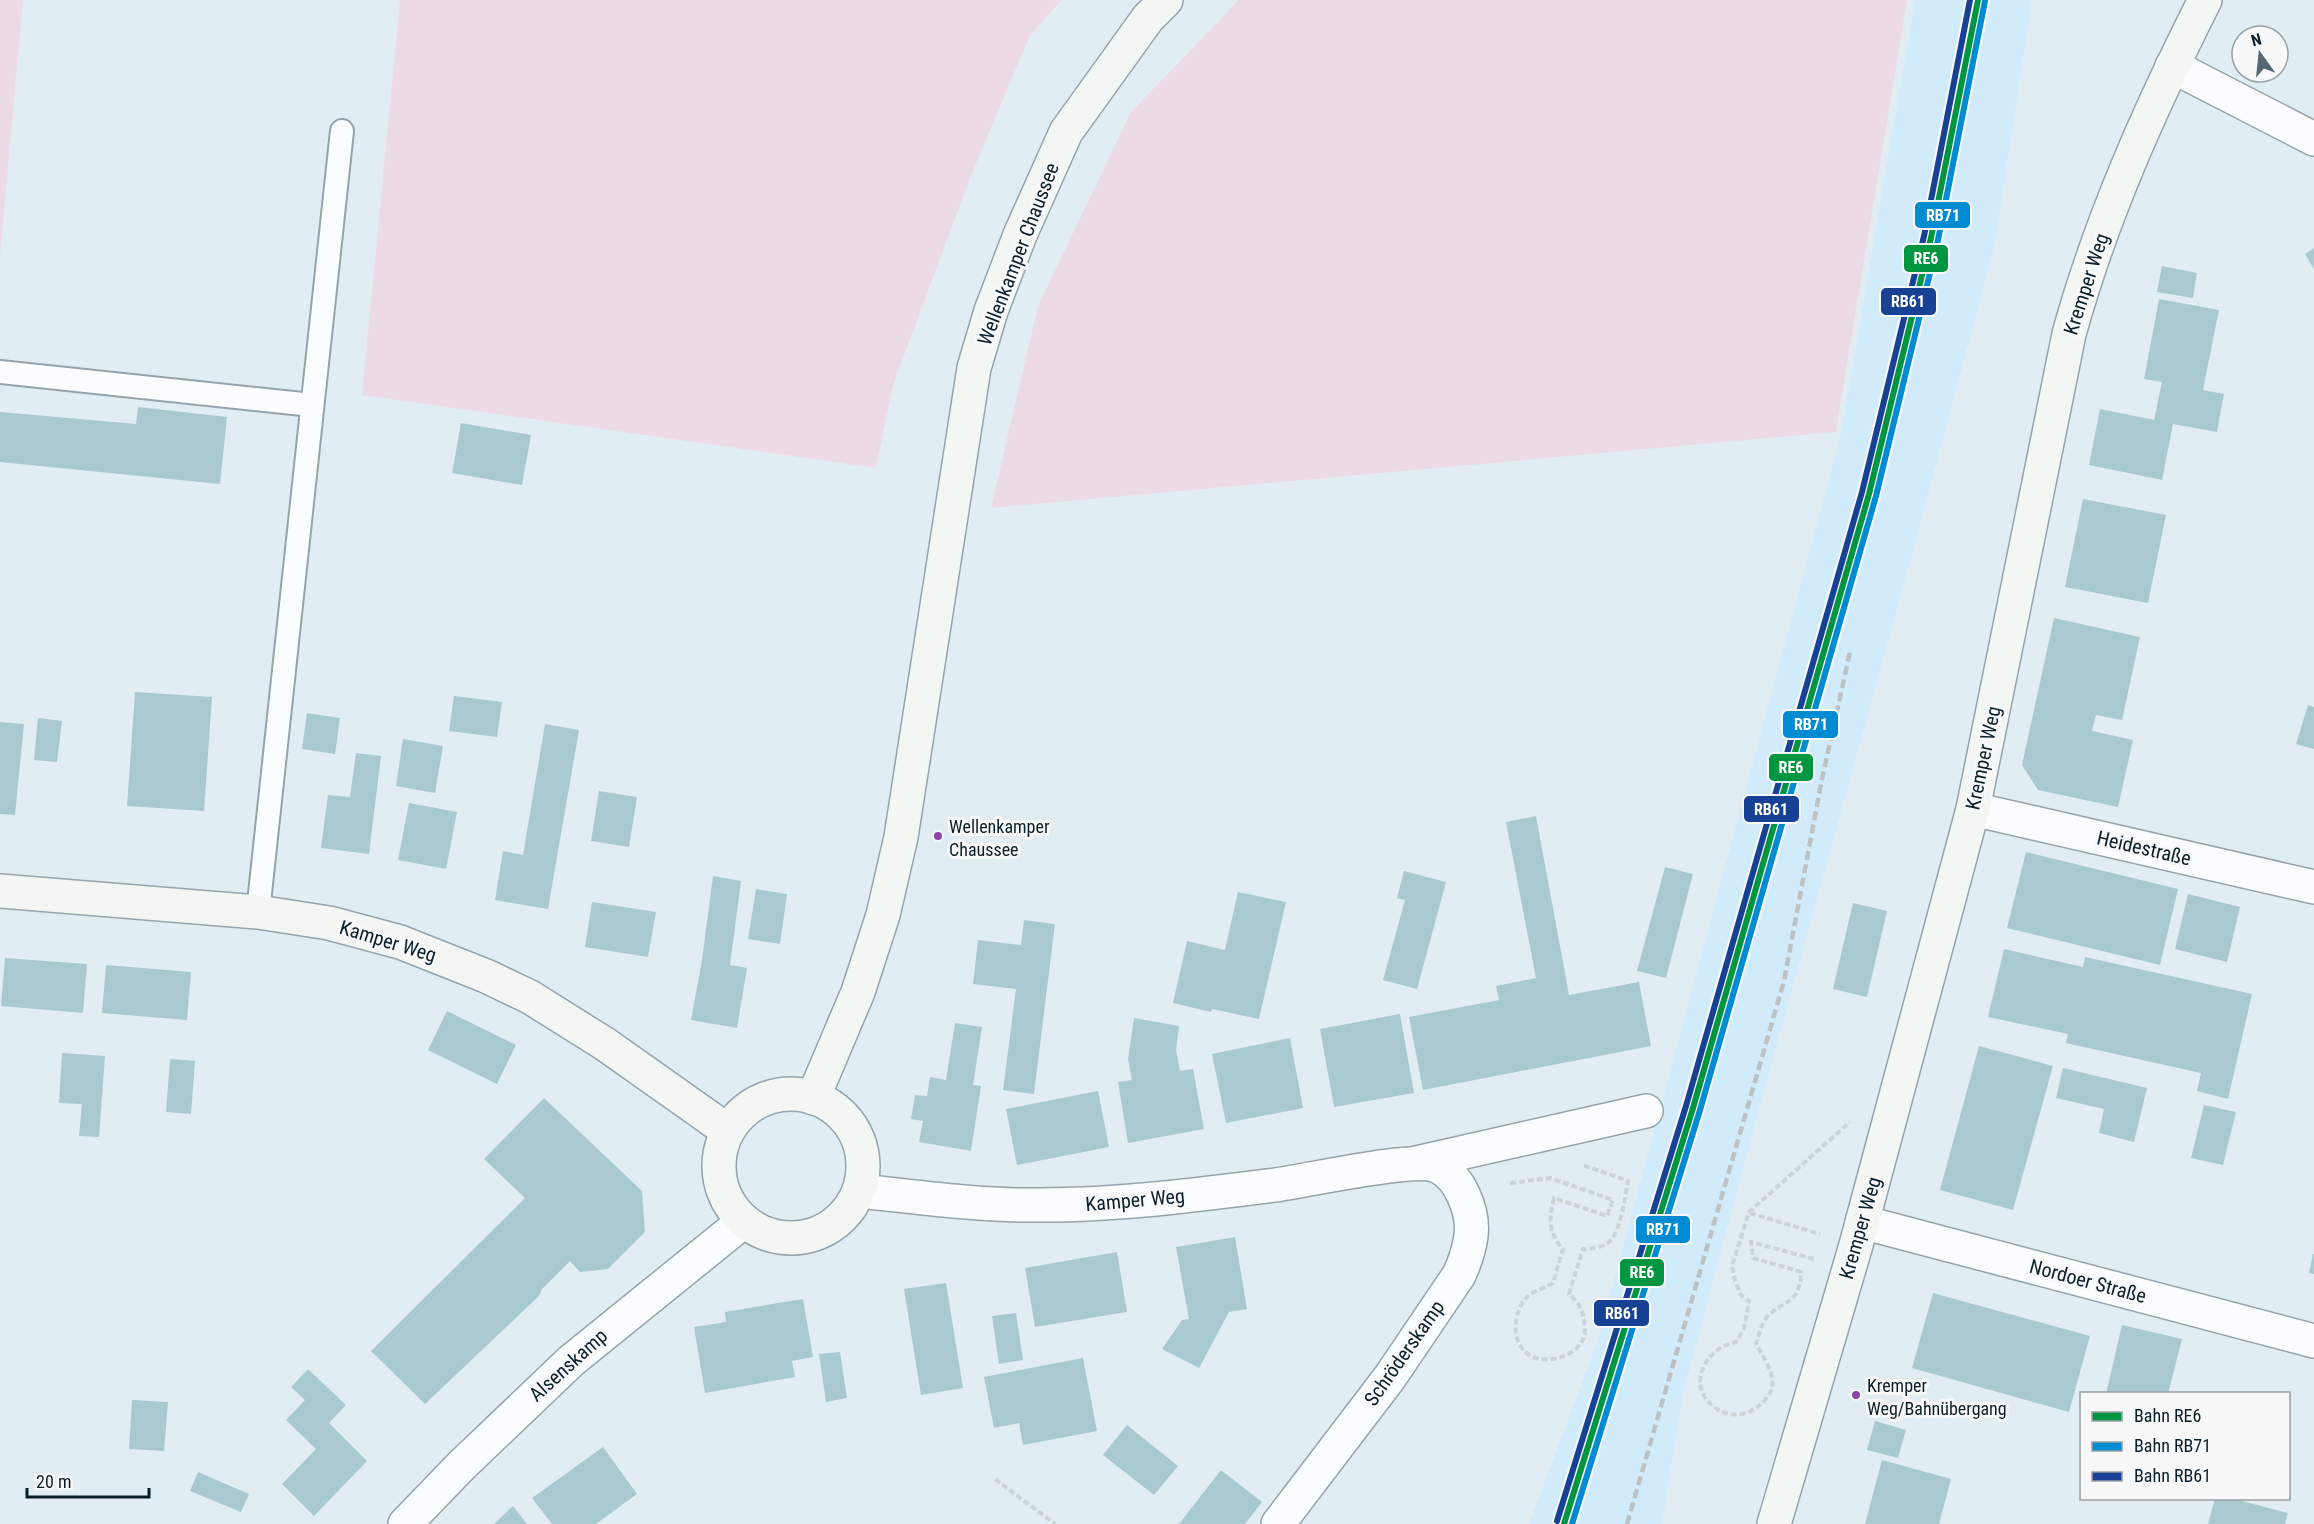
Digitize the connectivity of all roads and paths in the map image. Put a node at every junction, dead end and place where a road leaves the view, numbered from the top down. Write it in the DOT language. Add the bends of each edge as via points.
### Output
graph roads {
  1 [pos="1166,0"];
  2 [pos="2205,0"];
  3 [pos="2172,66"];
  4 [pos="342,131"];
  5 [pos="2314,139"];
  6 [pos="0,372"];
  7 [pos="312,405"];
  8 [pos="1973,809"];
  9 [pos="2314,887"];
  10 [pos="0,891"];
  11 [pos="258,912"];
  12 [pos="813,1098"];
  13 [pos="1646,1111"];
  14 [pos="1852,1121"];
  15 [pos="728,1131"];
  16 [pos="1410,1164"];
  17 [pos="1442,1169"];
  18 [pos="1550,1178"];
  19 [pos="1628,1181"];
  20 [pos="859,1191"];
  21 [pos="1749,1212"];
  22 [pos="744,1221"];
  23 [pos="1859,1234"];
  24 [pos="1818,1260"];
  25 [pos="2314,1341"];
  26 [pos="995,1479"];
  27 [pos="405,1524"];
  28 [pos="1055,1524"];
  29 [pos="1278,1524"];
  30 [pos="1774,1524"];
  1 -- 12 [label="main road, Wellenkamper Chaussee" via="1148,18 1066,132 991,311 974,368 898,848 883,915 858,992"];
  2 -- 3 [label="main road, Kremper Weg"];
  3 -- 5 [label="street"];
  3 -- 8 [label="main road, Kremper Weg" via="2144,126 2083,282 2069,334"];
  4 -- 7 [label="lane"];
  6 -- 7 [label="lane"];
  7 -- 11 [label="lane"];
  8 -- 9 [label="street, Heidestraße"];
  8 -- 23 [label="main road, Kremper Weg"];
  10 -- 11 [label="main road, Kamper Weg"];
  11 -- 15 [label="main road, Kamper Weg" via="328,923 400,942 486,976 572,1022"];
  12 -- 15 [label="main road" via="794,1094 760,1101 745,1110"];
  12 -- 20 [label="main road" via="830,1106 856,1135 863,1156"];
  13 -- 16 [label="street, Kamper Weg"];
  14 -- 21 [label="path"];
  15 -- 22 [label="main road" via="721,1149 720,1179 728,1202"];
  16 -- 17 [label="street, Kamper Weg" via="1436,1165"];
  16 -- 20 [label="street, Kamper Weg" via="1180,1197 1077,1205 989,1203"];
  17 -- 29 [label="street, Schröderskamp" via="1454,1179 1470,1220 1467,1256 1459,1275 1390,1377"];
  18 -- 19 [label="path" via="1613,1200 1607,1216 1554,1198 1548,1221 1563,1249 1553,1283 1531,1293 1521,1304 1515,1332 1531,1356 1556,1360 1569,1354 1585,1335 1580,1303 1569,1294 1574,1275 1583,1249 1600,1247 1612,1240"];
  20 -- 22 [label="main road" via="842,1217 813,1236 776,1237"];
  21 -- 23 [label="path"];
  21 -- 24 [label="path" via="1732,1266 1741,1295 1749,1301 1744,1329 1736,1342 1710,1354 1700,1374 1705,1396 1714,1408 1725,1415 1742,1415 1766,1399 1773,1385 1771,1373 1756,1344 1764,1320 1789,1303 1801,1286 1801,1272 1753,1258 1751,1242"];
  22 -- 27 [label="street, Alsenskamp" via="571,1361"];
  23 -- 25 [label="street, Nordoer Straße"];
  23 -- 30 [label="main road, Kremper Weg"];
  26 -- 28 [label="path"];
}
